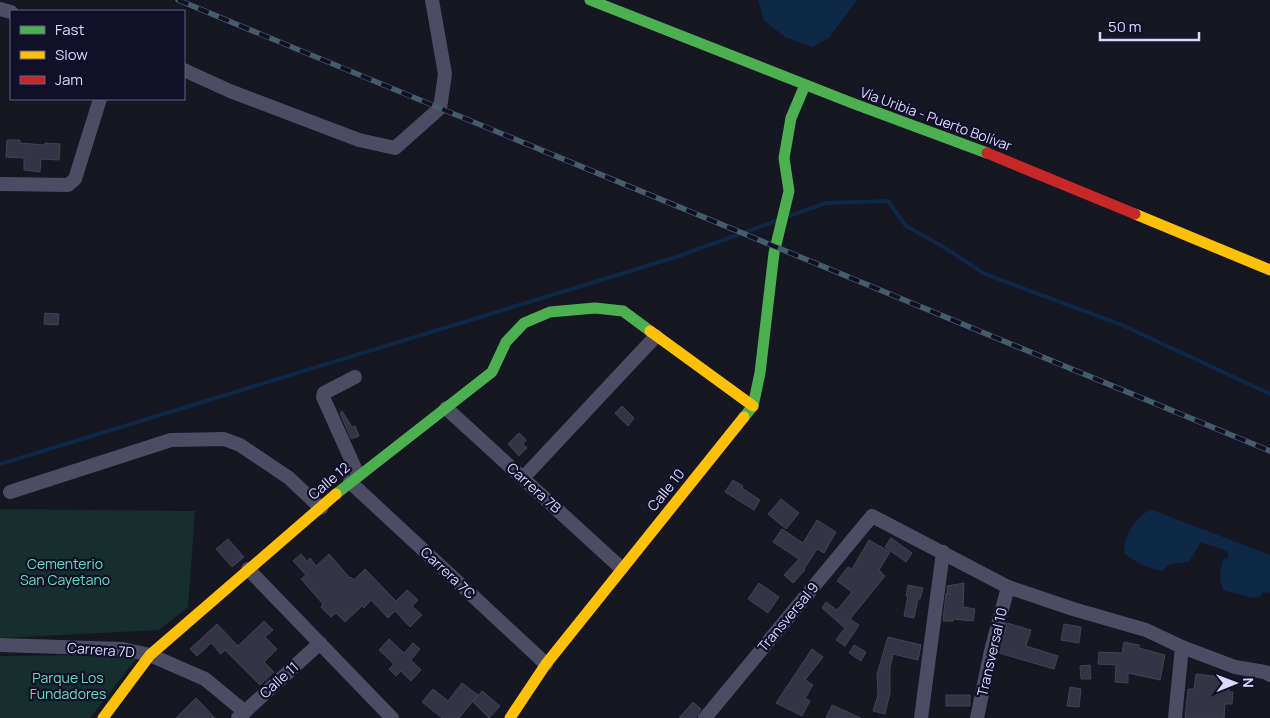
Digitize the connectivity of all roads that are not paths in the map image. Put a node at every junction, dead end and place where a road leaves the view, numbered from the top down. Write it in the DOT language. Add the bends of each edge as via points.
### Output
graph roads {
  1 [pos="432,0"];
  2 [pos="590,0"];
  3 [pos="185,70"];
  4 [pos="805,85"];
  5 [pos="100,100"];
  6 [pos="0,184"];
  7 [pos="1270,270"];
  8 [pos="656,336"];
  9 [pos="355,378"];
  10 [pos="753,406"];
  11 [pos="446,408"];
  12 [pos="354,478"];
  13 [pos="523,478"];
  14 [pos="10,492"];
  15 [pos="321,508"];
  16 [pos="943,552"];
  17 [pos="621,568"];
  18 [pos="248,569"];
  19 [pos="1008,587"];
  20 [pos="320,643"];
  21 [pos="0,645"];
  22 [pos="1182,647"];
  23 [pos="150,655"];
  24 [pos="546,664"];
  25 [pos="1270,675"];
  26 [pos="242,715"];
  27 [pos="103,718"];
  28 [pos="392,718"];
  29 [pos="510,718"];
  30 [pos="705,718"];
  31 [pos="921,718"];
  32 [pos="977,718"];
  33 [pos="1175,718"];
  1 -- 3 [label="street" via="445,74 440,108 395,148 359,140"];
  2 -- 4 [label="street, Vía Uribia - Puerto Bolívar"];
  4 -- 7 [label="street, Vía Uribia - Puerto Bolívar" via="978,149"];
  4 -- 10 [label="street, Calle 10" via="791,118 784,158 789,191 774,253"];
  5 -- 6 [label="street" via="75,180 68,185"];
  8 -- 10 [label="street, Calle 12"];
  8 -- 11 [label="street, Calle 12" via="623,311 595,308 550,312 524,323 506,342 492,372"];
  8 -- 13 [label="street"];
  9 -- 12 [label="street, Carrera 7C" via="324,393 323,397"];
  10 -- 17 [label="street, Calle 10"];
  11 -- 12 [label="street, Calle 12"];
  11 -- 13 [label="street, Carrera 7B"];
  12 -- 15 [label="street, Calle 12"];
  12 -- 24 [label="street, Carrera 7C"];
  13 -- 17 [label="street, Carrera 7B"];
  14 -- 15 [label="street" via="172,440 224,439 240,445 288,478"];
  15 -- 18 [label="street, Calle 12"];
  16 -- 19 [label="street"];
  16 -- 30 [label="street, Transversal 9" via="872,516"];
  16 -- 31 [label="street"];
  17 -- 24 [label="street, Calle 10"];
  18 -- 20 [label="street"];
  18 -- 23 [label="street, Calle 12"];
  19 -- 22 [label="street" via="1146,630"];
  19 -- 32 [label="street, Transversal 10"];
  20 -- 26 [label="street, Calle 11"];
  20 -- 28 [label="street"];
  21 -- 23 [label="street, Carrera 7D" via="123,649"];
  22 -- 25 [label="street" via="1234,667"];
  22 -- 33 [label="street"];
  23 -- 26 [label="street, Carrera 7D" via="205,678"];
  23 -- 27 [label="street, Calle 12"];
  24 -- 29 [label="street, Calle 10"];
}
